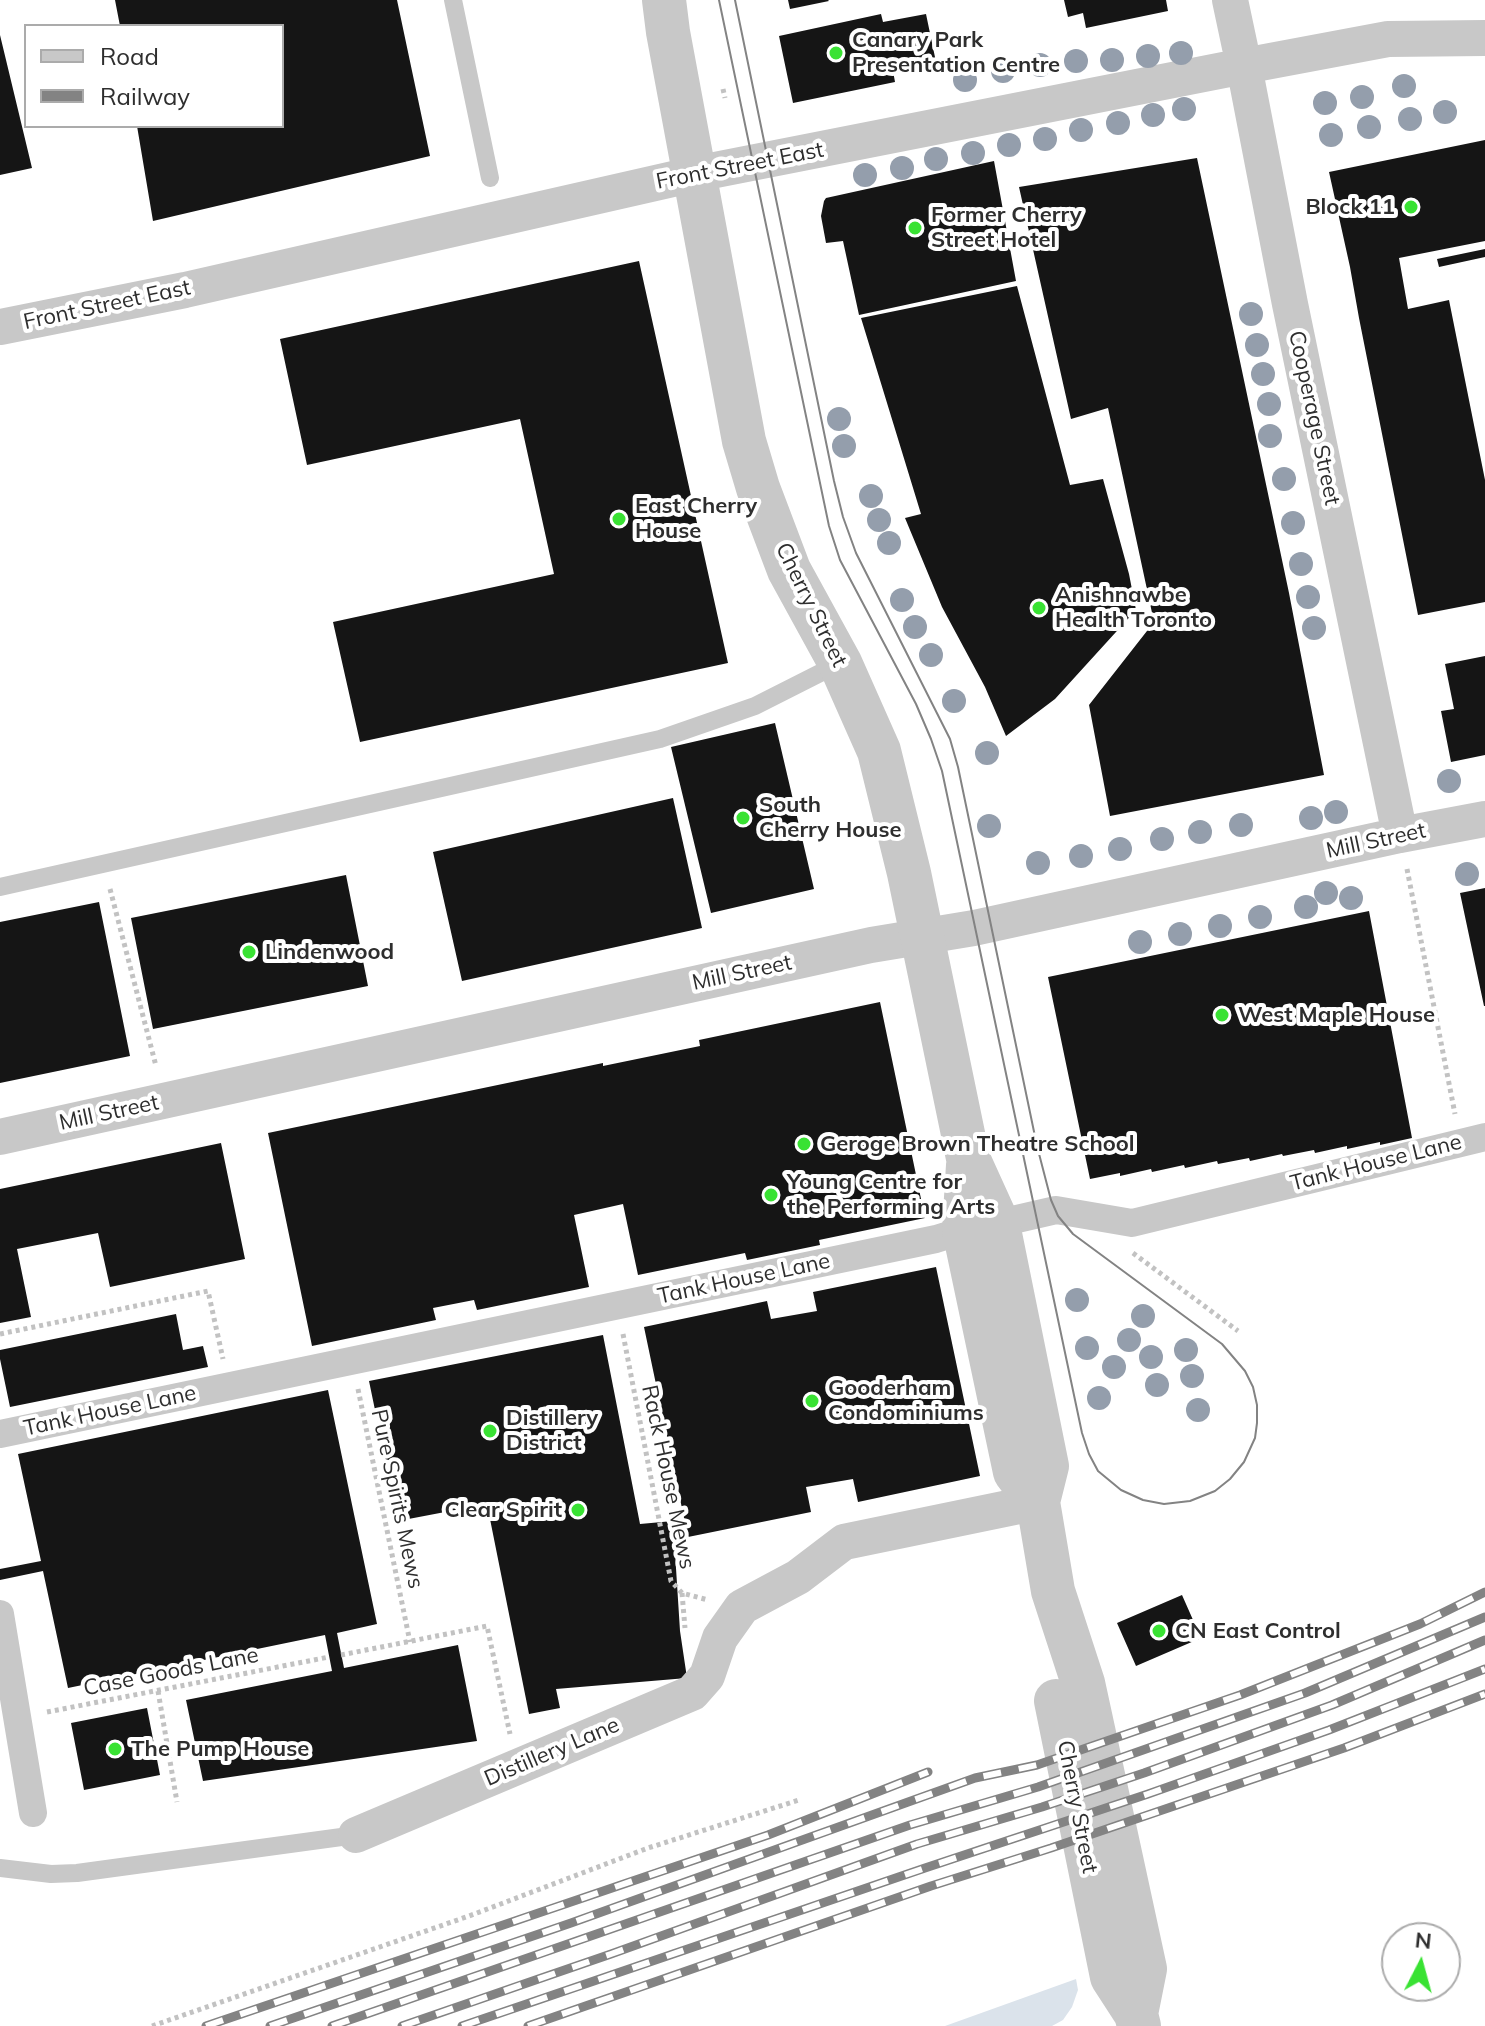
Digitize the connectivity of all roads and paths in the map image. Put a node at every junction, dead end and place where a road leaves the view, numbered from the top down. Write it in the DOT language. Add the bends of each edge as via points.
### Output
graph roads {
  1 [pos="453,0"];
  2 [pos="664,0"];
  3 [pos="1230,0"];
  4 [pos="1485,38"];
  5 [pos="1244,66"];
  6 [pos="723,89"];
  7 [pos="725,98"];
  8 [pos="695,174"];
  9 [pos="490,178"];
  10 [pos="0,327"];
  11 [pos="840,663"];
  12 [pos="1485,819"];
  13 [pos="1400,835"];
  14 [pos="104,864"];
  15 [pos="0,887"];
  16 [pos="922,937"];
  17 [pos="156,1066"];
  18 [pos="0,1137"];
  19 [pos="1473,1140"];
  20 [pos="981,1227"];
  21 [pos="1129,1250"];
  22 [pos="617,1306"];
  23 [pos="1238,1331"];
  24 [pos="0,1334"];
  25 [pos="352,1361"];
  26 [pos="228,1387"];
  27 [pos="0,1434"];
  28 [pos="1038,1502"];
  29 [pos="742,1607"];
  30 [pos="0,1617"];
  31 [pos="410,1642"];
  32 [pos="341,1655"];
  33 [pos="329,1657"];
  34 [pos="158,1691"];
  35 [pos="18,1718"];
  36 [pos="510,1735"];
  37 [pos="799,1800"];
  38 [pos="177,1802"];
  39 [pos="33,1813"];
  40 [pos="356,1835"];
  41 [pos="0,1868"];
  42 [pos="1137,2020"];
  43 [pos="152,2026"];
  1 -- 9 [label="lane"];
  2 -- 8 [label="street, Cherry Street"];
  3 -- 5 [label="street, Cooperage Street"];
  4 -- 5 [label="street, Front Street East" via="1388,39"];
  5 -- 8 [label="street, Front Street East"];
  5 -- 13 [label="street, Cooperage Street"];
  6 -- 7 [label="path"];
  8 -- 10 [label="street, Front Street East"];
  8 -- 11 [label="street, Cherry Street" via="744,441 789,570"];
  11 -- 14 [label="lane" via="755,706 660,739"];
  11 -- 16 [label="street, Cherry Street" via="879,751"];
  12 -- 13 [label="street, Mill Street"];
  13 -- 16 [label="street, Mill Street"];
  13 -- 19 [label="path"];
  14 -- 15 [label="lane"];
  14 -- 17 [label="path"];
  16 -- 18 [label="street, Mill Street"];
  16 -- 20 [label="street, Cherry Street"];
  19 -- 20 [label="street, Tank House Lane" via="1132,1223 1056,1210"];
  20 -- 22 [label="street, Tank House Lane"];
  20 -- 28 [label="street, Cherry Street" via="1015,1472"];
  21 -- 23 [label="path"];
  22 -- 25 [label="street, Tank House Lane"];
  22 -- 29 [label="path, Rack House Mews" via="671,1581 682,1593"];
  24 -- 26 [label="path" via="208,1291"];
  25 -- 26 [label="street, Tank House Lane"];
  25 -- 31 [label="path, Pure Spirits Mews"];
  26 -- 27 [label="street, Tank House Lane"];
  28 -- 29 [label="street, Distillery Lane" via="844,1542 798,1577"];
  28 -- 42 [label="street, Cherry Street" via="1053,1591 1054,1693 1112,1977"];
  29 -- 40 [label="street, Distillery Lane" via="720,1638 707,1676 692,1693"];
  30 -- 35 [label="street"];
  31 -- 32 [label="path"];
  31 -- 36 [label="path" via="487,1626"];
  33 -- 34 [label="path, Case Goods Lane"];
  34 -- 35 [label="path, Case Goods Lane"];
  34 -- 38 [label="path"];
  35 -- 39 [label="street"];
  37 -- 43 [label="path" via="648,1848"];
  40 -- 41 [label="lane, Distillery Lane" via="77,1873"];
}
